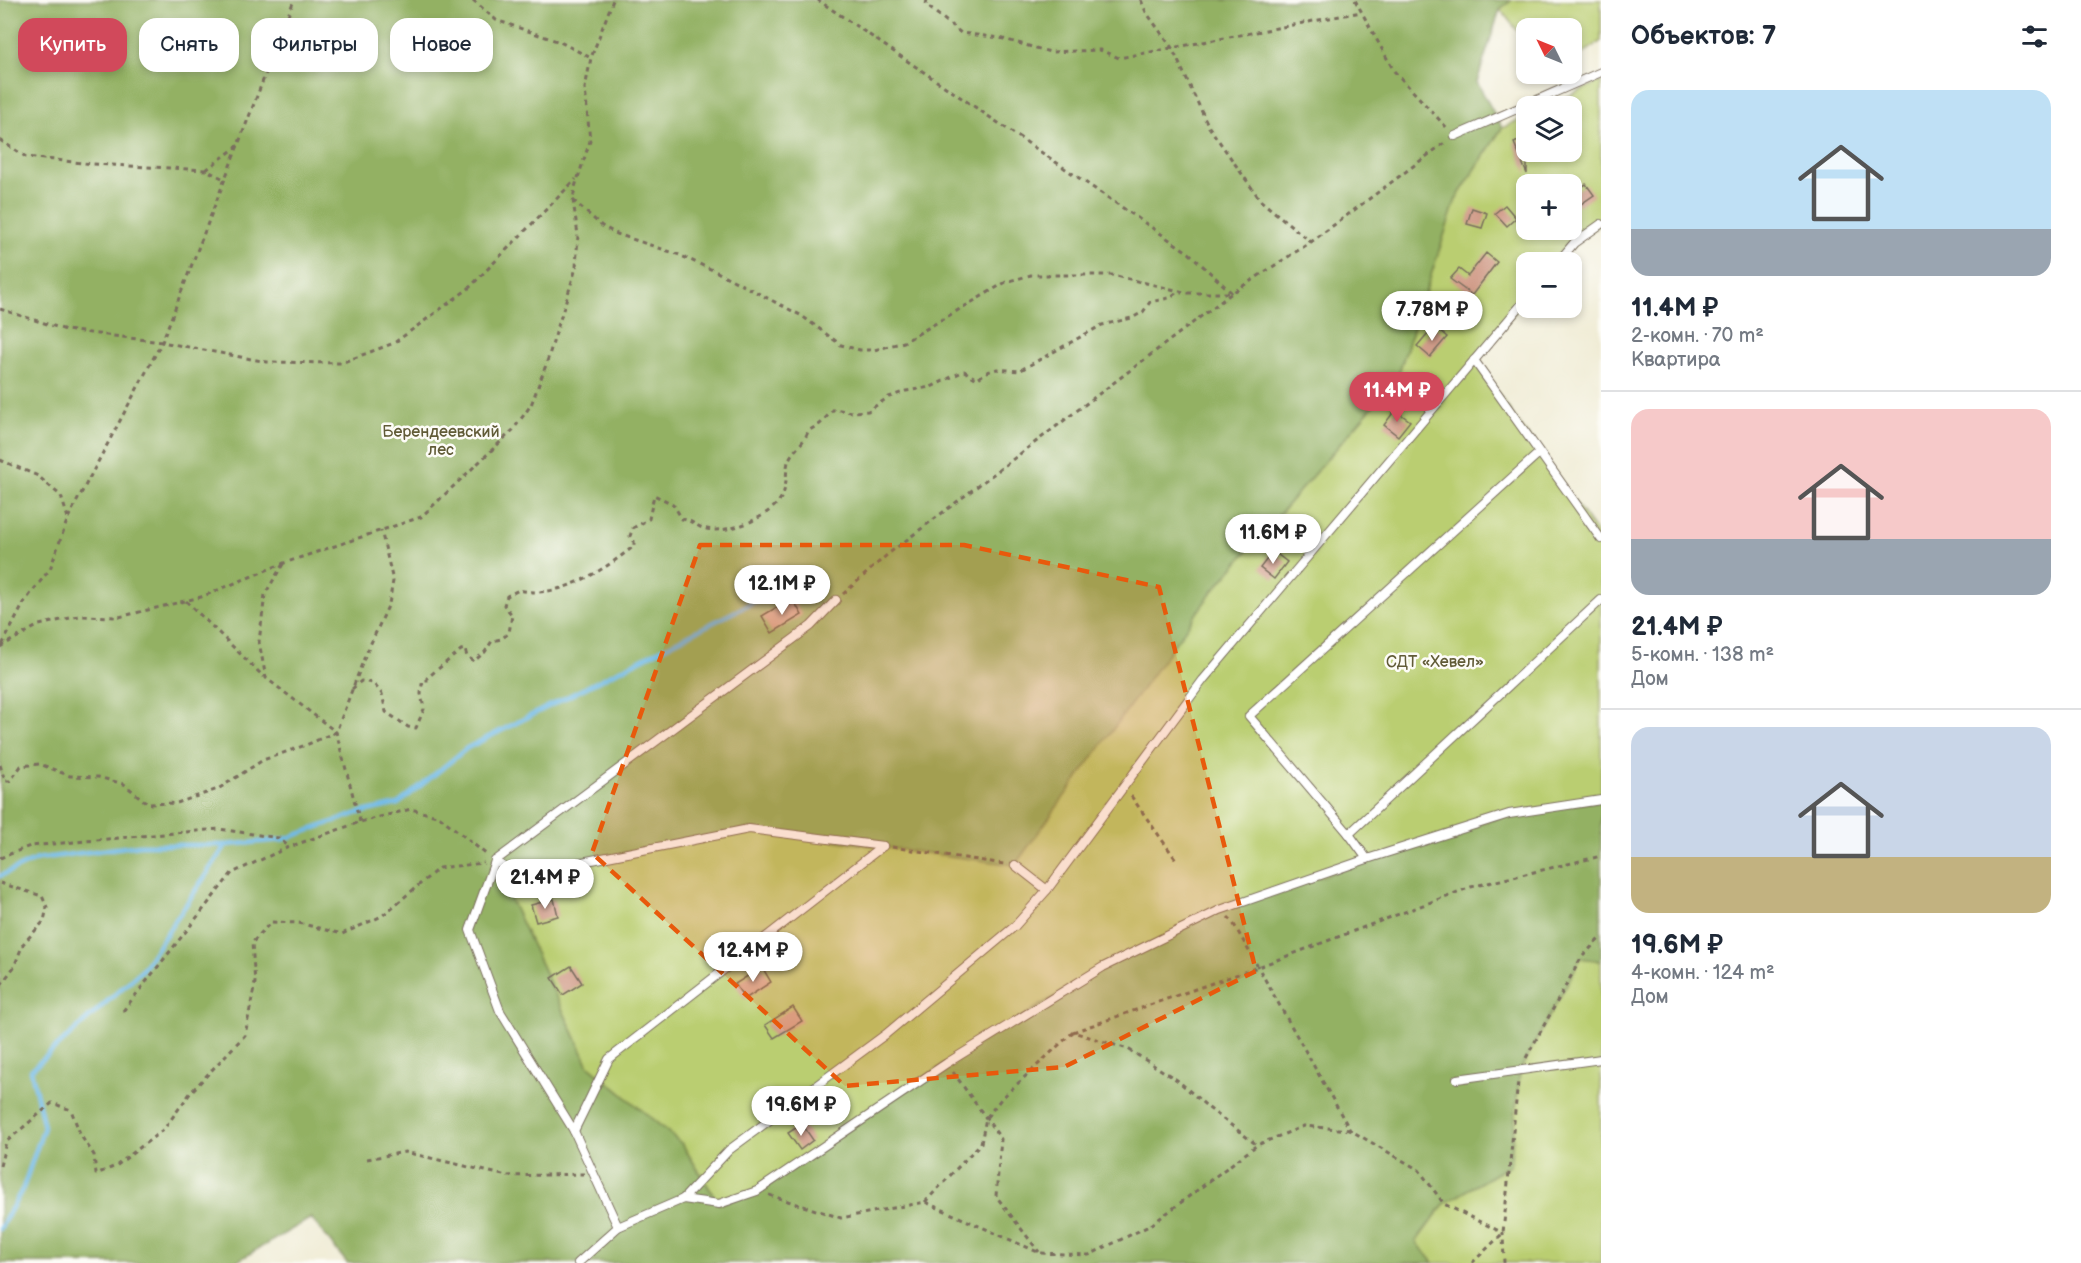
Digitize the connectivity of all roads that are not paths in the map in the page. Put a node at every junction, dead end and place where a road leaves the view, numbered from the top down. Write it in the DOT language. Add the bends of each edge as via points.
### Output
graph roads {
  1 [pos="1601,72"];
  2 [pos="1455,136"];
  3 [pos="1601,224"];
  4 [pos="1566,252"];
  5 [pos="1516,311"];
  6 [pos="1474,360"];
  7 [pos="1539,453"];
  8 [pos="1601,539"];
  9 [pos="836,600"];
  10 [pos="1601,600"];
  11 [pos="1601,800"];
  12 [pos="1349,834"];
  13 [pos="1367,859"];
  14 [pos="495,861"];
  15 [pos="1015,865"];
  16 [pos="1047,890"];
  17 [pos="1601,1059"];
  18 [pos="1457,1079"];
  19 [pos="574,1131"];
  20 [pos="683,1199"];
  21 [pos="618,1227"];
  22 [pos="578,1263"];
  1 -- 2 [label="lane"];
  3 -- 4 [label="lane"];
  5 -- 6 [label="lane"];
  6 -- 7 [label="lane"];
  6 -- 16 [label="lane" via="1203,680"];
  7 -- 8 [label="lane"];
  7 -- 12 [label="lane" via="1249,716"];
  9 -- 14 [label="lane" via="811,626"];
  10 -- 12 [label="lane"];
  11 -- 13 [label="lane" via="1509,814"];
  12 -- 13 [label="lane"];
  13 -- 20 [label="lane" via="1220,910 1103,967 947,1063 757,1191 719,1204"];
  14 -- 19 [label="lane" via="470,930 500,1011"];
  14 -- 19 [label="lane" via="516,875 749,829 883,846 609,1059"];
  15 -- 16 [label="lane"];
  16 -- 20 [label="lane" via="1015,927 886,1034 729,1150"];
  17 -- 18 [label="lane"];
  19 -- 21 [label="lane"];
  20 -- 21 [label="lane"];
  21 -- 22 [label="lane"];
}
